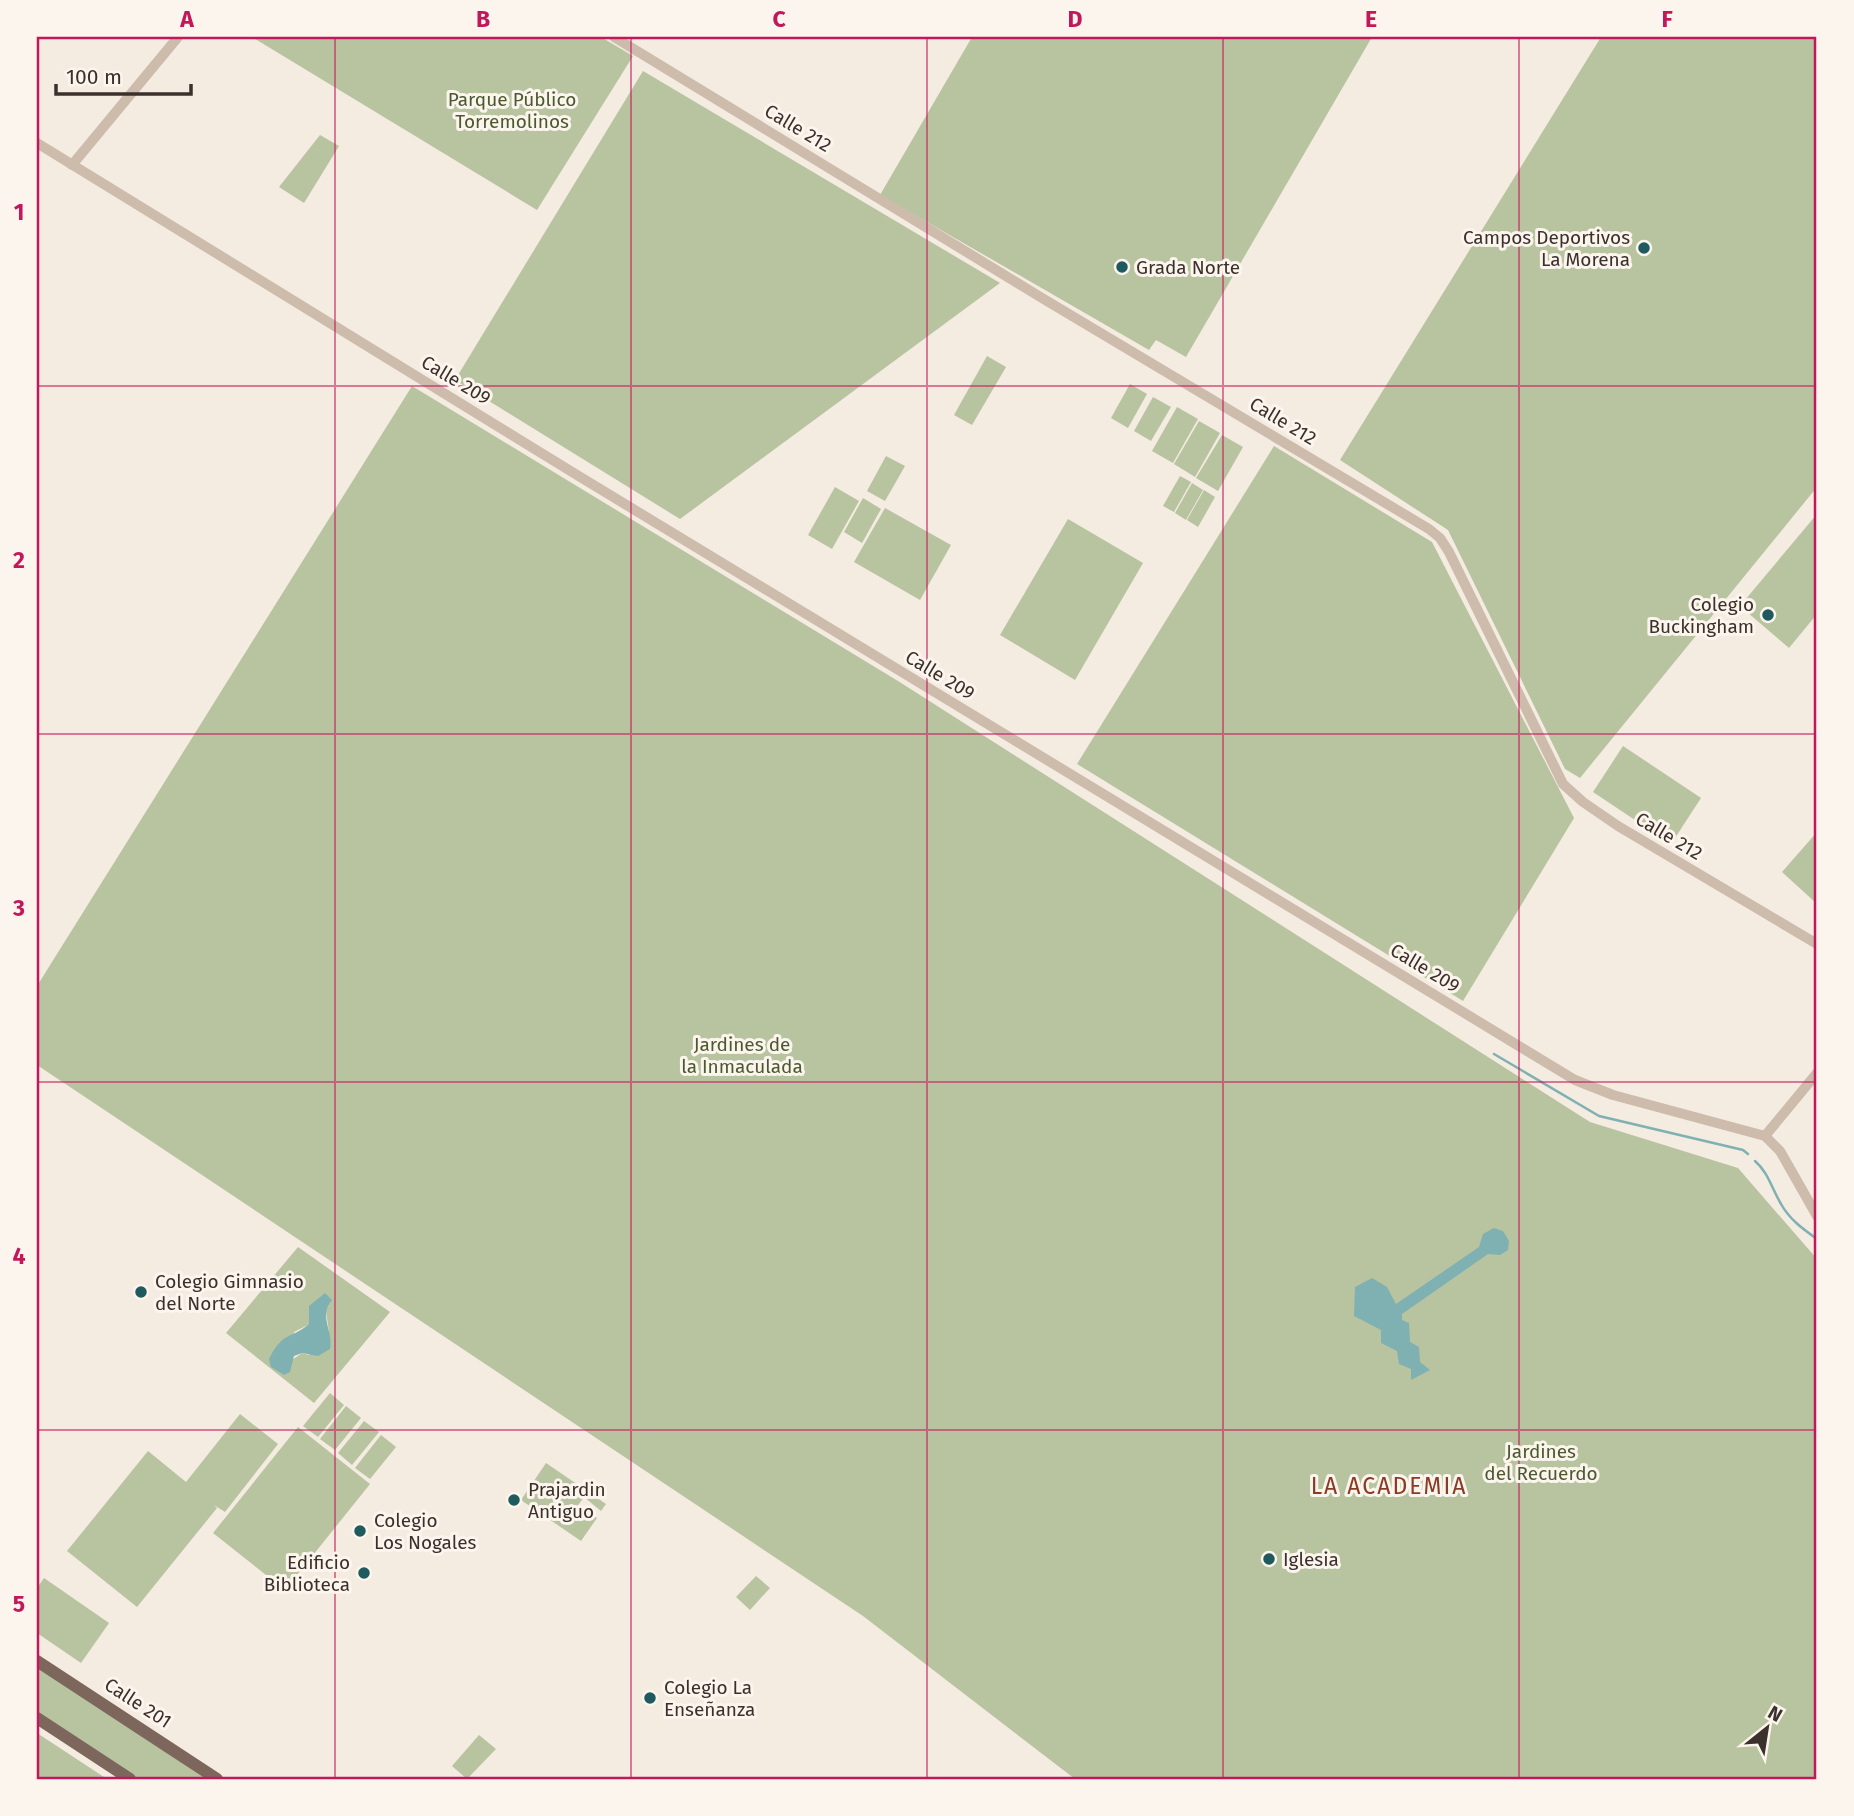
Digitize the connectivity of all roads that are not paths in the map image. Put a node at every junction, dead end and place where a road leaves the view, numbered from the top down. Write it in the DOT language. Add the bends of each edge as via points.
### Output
graph roads {
  1 [pos="178,37"];
  2 [pos="614,37"];
  3 [pos="37,143"];
  4 [pos="72,165"];
  5 [pos="1817,944"];
  6 [pos="1817,1073"];
  7 [pos="1765,1136"];
  8 [pos="1817,1216"];
  9 [pos="37,1661"];
  10 [pos="37,1717"];
  11 [pos="130,1779"];
  12 [pos="217,1779"];
  1 -- 4 [label="street"];
  2 -- 5 [label="street, Calle 212" via="1429,528 1449,552 1563,784 1618,826"];
  3 -- 4 [label="street, Calle 209"];
  4 -- 7 [label="street, Calle 209" via="1575,1080 1613,1095"];
  6 -- 7 [label="street"];
  7 -- 8 [label="street" via="1780,1150"];
  9 -- 12 [label="main road, Calle 201"];
  10 -- 11 [label="main road"];
}
